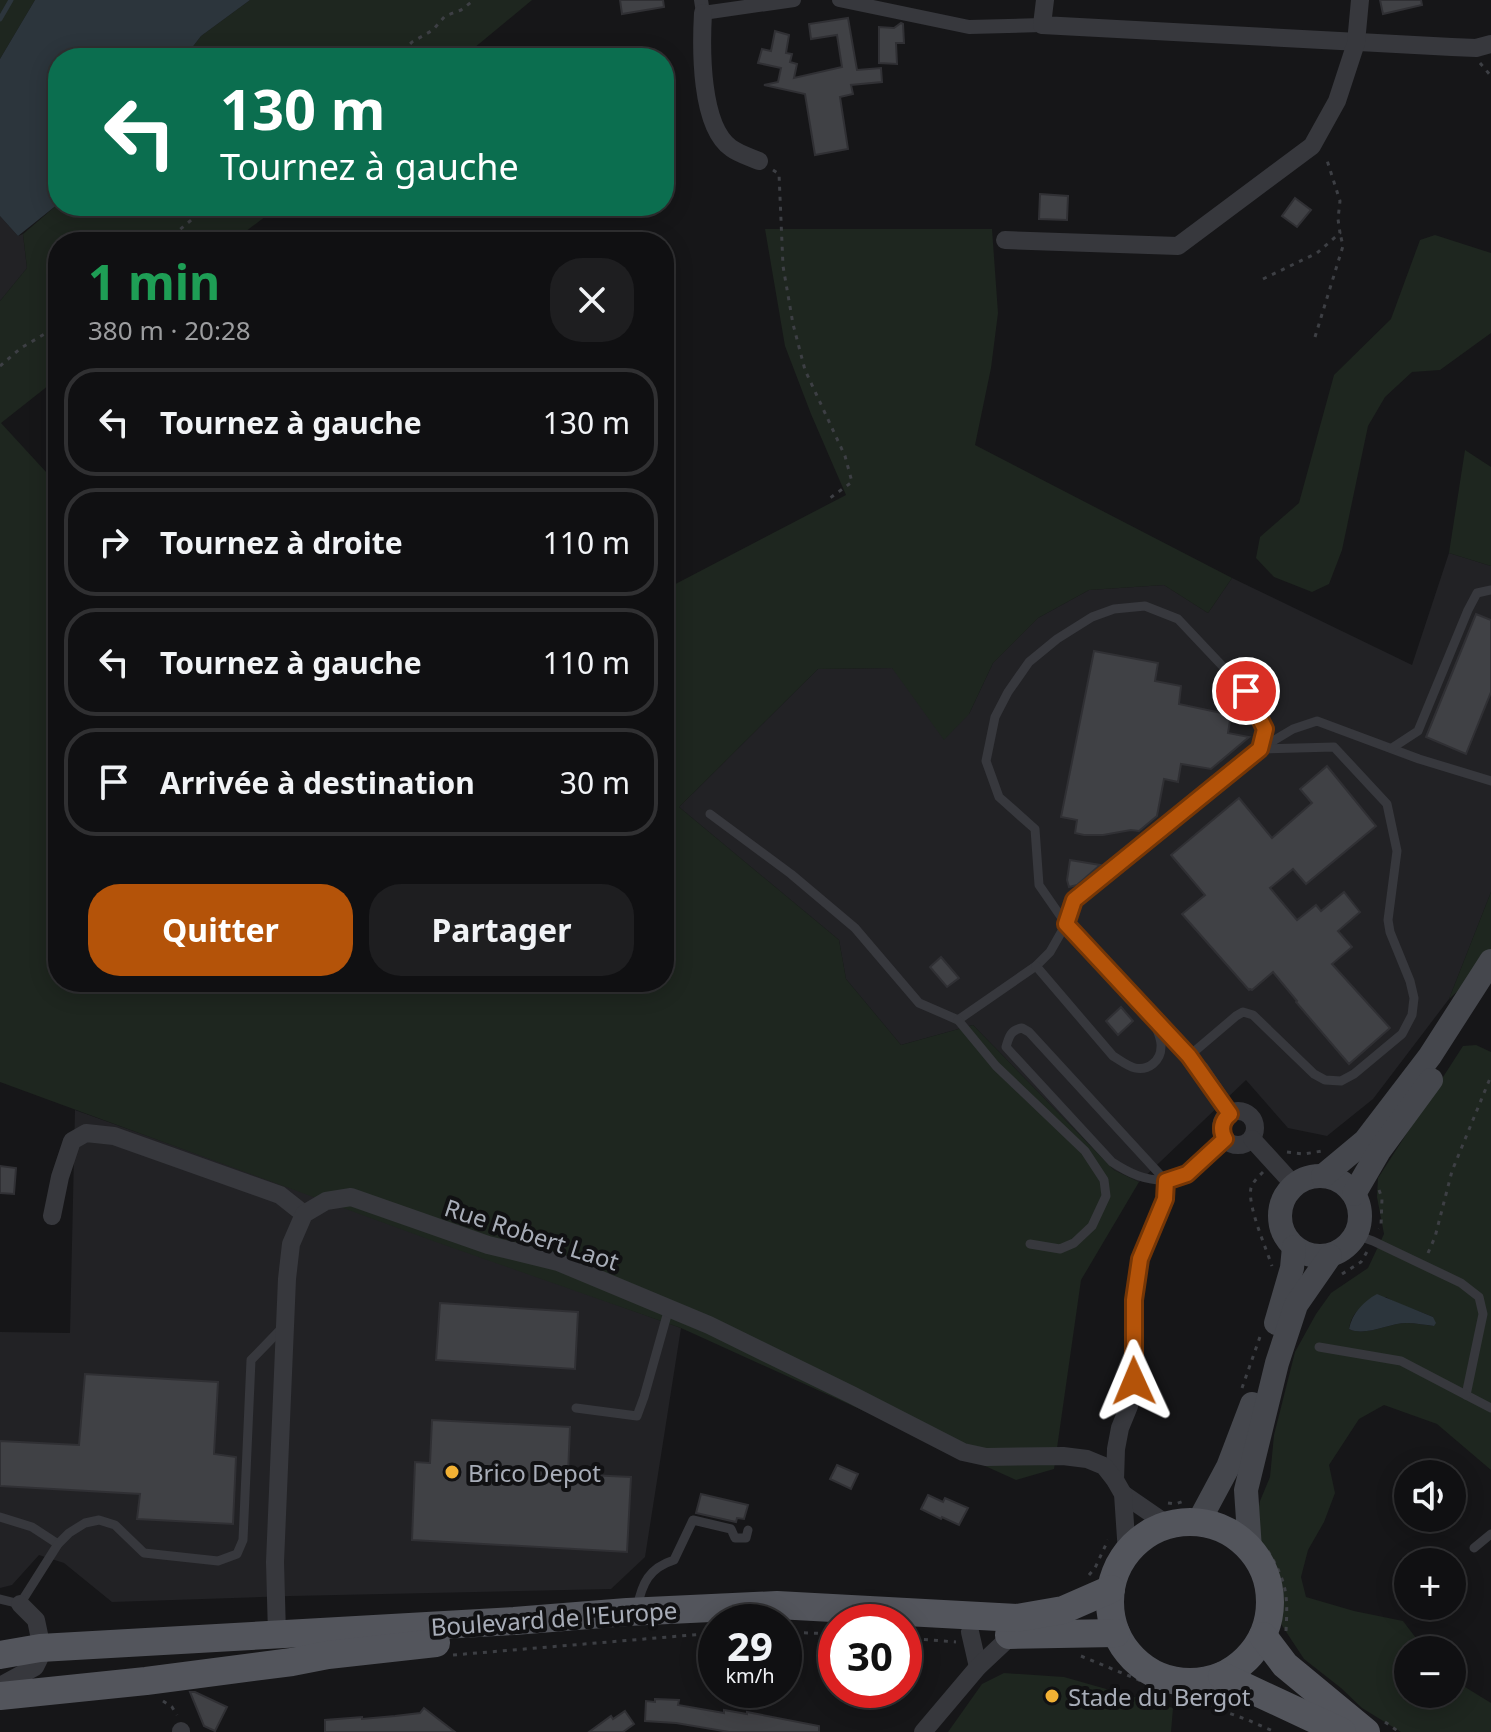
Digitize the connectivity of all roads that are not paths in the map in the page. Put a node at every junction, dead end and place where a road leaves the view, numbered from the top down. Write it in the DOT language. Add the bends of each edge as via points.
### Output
graph roads {
  1 [pos="794,0"];
  2 [pos="839,0"];
  3 [pos="1045,0"];
  4 [pos="1360,0"];
  5 [pos="702,6"];
  6 [pos="1042,25"];
  7 [pos="1356,43"];
  8 [pos="1491,44"];
  9 [pos="759,161"];
  10 [pos="1005,240"];
  11 [pos="1491,590"];
  12 [pos="1392,748"];
  13 [pos="1260,749"];
  14 [pos="1491,781"];
  15 [pos="710,814"];
  16 [pos="1066,924"];
  17 [pos="1491,961"];
  18 [pos="1036,966"];
  19 [pos="1491,992"];
  20 [pos="1151,1016"];
  21 [pos="958,1020"];
  22 [pos="1194,1062"];
  23 [pos="1230,1114"];
  24 [pos="1225,1139"];
  25 [pos="1252,1139"];
  26 [pos="1323,1176"];
  27 [pos="1166,1181"];
  28 [pos="1294,1185"];
  29 [pos="1354,1194"];
  30 [pos="304,1214"];
  31 [pos="52,1216"];
  32 [pos="1356,1235"];
  33 [pos="1030,1244"];
  34 [pos="1294,1247"];
  35 [pos="1330,1256"];
  36 [pos="669,1308"];
  37 [pos="286,1323"];
  38 [pos="1319,1347"];
  39 [pos="1466,1395"];
  40 [pos="576,1408"];
  41 [pos="1491,1408"];
  42 [pos="1125,1497"];
  43 [pos="1196,1509"];
  44 [pos="0,1517"];
  45 [pos="1168,1525"];
  46 [pos="748,1530"];
  47 [pos="1491,1534"];
  48 [pos="58,1544"];
  49 [pos="1117,1547"];
  50 [pos="1258,1548"];
  51 [pos="1474,1548"];
  52 [pos="1111,1589"];
  53 [pos="0,1599"];
  54 [pos="20,1604"];
  55 [pos="636,1611"];
  56 [pos="818,1621"];
  57 [pos="922,1628"];
  58 [pos="970,1632"];
  59 [pos="1116,1633"];
  60 [pos="277,1634"];
  61 [pos="1012,1635"];
  62 [pos="1274,1636"];
  63 [pos="40,1648"];
  64 [pos="0,1655"];
  65 [pos="978,1667"];
  66 [pos="1222,1676"];
  67 [pos="0,1686"];
  68 [pos="0,1696"];
  69 [pos="1371,1723"];
  70 [pos="923,1732"];
  71 [pos="1342,1732"];
  1 -- 5 [label="street"];
  2 -- 6 [label="street" via="969,27"];
  3 -- 6 [label="street"];
  4 -- 7 [label="street"];
  5 -- 9 [label="street" via="705,93 714,127 730,148"];
  6 -- 7 [label="street"];
  7 -- 8 [label="street" via="1476,48"];
  7 -- 10 [label="street" via="1337,101 1312,146 1178,246"];
  11 -- 12 [label="lane" via="1477,593 1468,610 1418,731"];
  12 -- 13 [label="lane" via="1317,721"];
  12 -- 14 [label="lane"];
  13 -- 16 [label="lane" via="1074,900"];
  13 -- 16 [label="lane" via="1265,729 1246,691 1178,619 1145,606 1092,617 1029,662 995,717 986,761 999,797 1035,829 1039,885"];
  13 -- 22 [label="lane" via="1334,747 1387,804 1397,851 1388,920 1410,981 1412,1015 1402,1034 1341,1081 1314,1074 1253,1015 1243,1012"];
  15 -- 21 [label="lane" via="855,928 919,1003"];
  16 -- 18 [label="lane"];
  16 -- 20 [label="lane"];
  17 -- 26 [label="main road" via="1430,1056 1365,1141"];
  18 -- 20 [label="lane" via="1113,1056 1139,1070 1158,1058 1161,1048"];
  18 -- 21 [label="lane"];
  19 -- 29 [label="main road"];
  20 -- 22 [label="lane"];
  21 -- 33 [label="lane" via="996,1066 1085,1151 1104,1180 1106,1196 1092,1226 1074,1243 1060,1249"];
  22 -- 23 [label="street"];
  23 -- 24 [label="street" via="1222,1123"];
  23 -- 25 [label="street" via="1250,1116 1255,1127"];
  24 -- 25 [label="street" via="1236,1145"];
  24 -- 27 [label="street" via="1187,1174"];
  25 -- 28 [label="street"];
  26 -- 28 [label="main road"];
  26 -- 29 [label="main road" via="1341,1181"];
  27 -- 27 [label="lane" via="1029,1032 1015,1029 1009,1035 1006,1047 1112,1162 1145,1179"];
  27 -- 42 [label="street" via="1165,1199 1140,1259 1134,1300 1134,1381 1116,1449"];
  28 -- 34 [label="main road" via="1282,1201 1280,1221"];
  29 -- 32 [label="main road" via="1360,1210"];
  30 -- 31 [label="street" via="280,1195 114,1136 86,1133 72,1141"];
  30 -- 36 [label="street, Rue Robert Laot" via="326,1201 351,1197 488,1245 558,1262"];
  30 -- 37 [label="street" via="291,1244"];
  32 -- 35 [label="main road"];
  32 -- 39 [label="lane" via="1461,1283 1479,1297 1483,1314"];
  34 -- 35 [label="main road" via="1311,1256"];
  34 -- 43 [label="main road" via="1249,1415 1228,1467"];
  35 -- 50 [label="main road" via="1296,1305 1277,1363 1246,1490"];
  36 -- 40 [label="lane" via="637,1416"];
  36 -- 42 [label="street, Rue Robert Laot" via="963,1452 986,1457 1063,1456 1104,1466"];
  37 -- 48 [label="lane" via="251,1360 243,1540 237,1554 218,1561 144,1553 115,1525 99,1520 85,1523"];
  37 -- 60 [label="street" via="275,1562"];
  38 -- 39 [label="lane" via="1401,1361"];
  39 -- 41 [label="lane"];
  42 -- 45 [label="street, Rue Robert Laot"];
  42 -- 49 [label="street"];
  43 -- 45 [label="main road"];
  43 -- 50 [label="main road" via="1217,1527"];
  44 -- 48 [label="lane" via="32,1527"];
  45 -- 49 [label="main road"];
  46 -- 55 [label="lane" via="746,1538 735,1538 731,1529 693,1520 674,1560 649,1573"];
  47 -- 51 [label="lane"];
  48 -- 54 [label="lane"];
  49 -- 52 [label="main road"];
  50 -- 62 [label="main road" via="1270,1590"];
  52 -- 55 [label="main road, Boulevard de l'Europe" via="1063,1610 1017,1618 777,1605"];
  52 -- 59 [label="main road"];
  53 -- 54 [label="lane"];
  54 -- 63 [label="street" via="36,1620"];
  55 -- 60 [label="main road, Boulevard de l'Europe"];
  56 -- 68 [label="main road, Boulevard de l'Europe" via="691,1621 585,1629"];
  57 -- 58 [label="main road"];
  58 -- 61 [label="main road"];
  58 -- 65 [label="street"];
  59 -- 61 [label="main road"];
  59 -- 66 [label="main road" via="1130,1655 1172,1681"];
  60 -- 63 [label="main road, Boulevard de l'Europe"];
  61 -- 65 [label="street"];
  62 -- 66 [label="main road"];
  62 -- 69 [label="main road" via="1285,1665"];
  63 -- 64 [label="main road, Boulevard de l'Europe"];
  63 -- 67 [label="street" via="35,1667"];
  65 -- 70 [label="street"];
  66 -- 71 [label="main road"];
}
